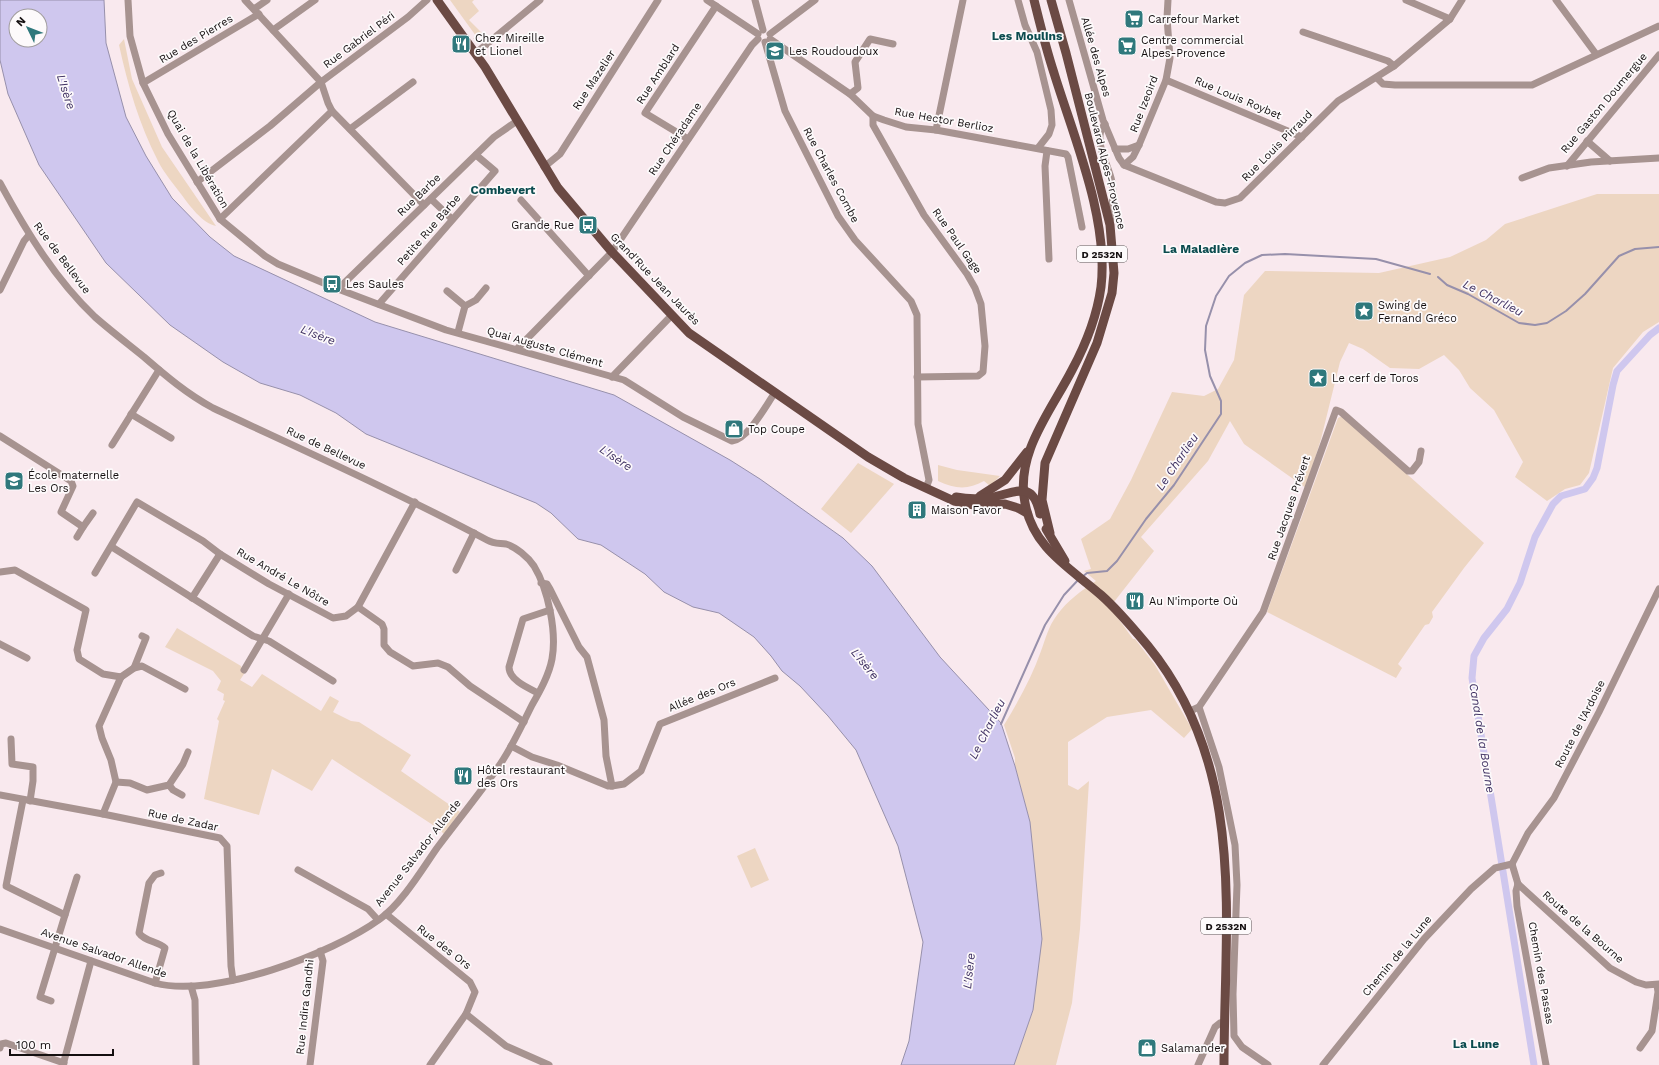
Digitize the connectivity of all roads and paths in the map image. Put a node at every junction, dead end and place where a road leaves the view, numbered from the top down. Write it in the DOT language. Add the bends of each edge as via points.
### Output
graph roads {
  1 [pos="128,0"];
  2 [pos="245,0"];
  3 [pos="267,0"];
  4 [pos="315,0"];
  5 [pos="427,0"];
  6 [pos="437,0"];
  7 [pos="540,0"];
  8 [pos="658,0"];
  9 [pos="707,0"];
  10 [pos="755,0"];
  11 [pos="815,0"];
  12 [pos="963,0"];
  13 [pos="1018,0"];
  14 [pos="1034,0"];
  15 [pos="1051,0"];
  16 [pos="1069,0"];
  17 [pos="1168,0"];
  18 [pos="1406,0"];
  19 [pos="1462,0"];
  20 [pos="1556,0"];
  21 [pos="716,6"];
  22 [pos="257,11"];
  23 [pos="1450,19"];
  24 [pos="1659,26"];
  25 [pos="273,30"];
  26 [pos="1303,32"];
  27 [pos="760,34"];
  28 [pos="768,38"];
  29 [pos="893,44"];
  30 [pos="476,53"];
  31 [pos="1596,54"];
  32 [pos="1659,55"];
  33 [pos="1394,66"];
  34 [pos="1377,78"];
  35 [pos="1166,80"];
  36 [pos="321,82"];
  37 [pos="413,82"];
  38 [pos="143,83"];
  39 [pos="850,94"];
  40 [pos="332,111"];
  41 [pos="873,116"];
  42 [pos="517,121"];
  43 [pos="1104,122"];
  44 [pos="350,129"];
  45 [pos="936,130"];
  46 [pos="1302,137"];
  47 [pos="688,140"];
  48 [pos="1587,141"];
  49 [pos="1140,145"];
  50 [pos="1038,148"];
  51 [pos="1115,149"];
  52 [pos="1047,150"];
  53 [pos="476,155"];
  54 [pos="1659,158"];
  55 [pos="1610,161"];
  56 [pos="1124,165"];
  57 [pos="1567,166"];
  58 [pos="544,167"];
  59 [pos="1522,178"];
  60 [pos="197,182"];
  61 [pos="0,183"];
  62 [pos="431,199"];
  63 [pos="521,200"];
  64 [pos="424,205"];
  65 [pos="220,219"];
  66 [pos="452,219"];
  67 [pos="1110,225"];
  68 [pos="1082,227"];
  69 [pos="29,235"];
  70 [pos="612,252"];
  71 [pos="1049,259"];
  72 [pos="588,276"];
  73 [pos="486,288"];
  74 [pos="338,289"];
  75 [pos="0,290"];
  76 [pos="447,291"];
  77 [pos="379,304"];
  78 [pos="465,306"];
  79 [pos="671,316"];
  80 [pos="458,332"];
  81 [pos="517,349"];
  82 [pos="159,370"];
  83 [pos="612,377"];
  84 [pos="918,377"];
  85 [pos="774,394"];
  86 [pos="131,414"];
  87 [pos="0,436"];
  88 [pos="171,438"];
  89 [pos="112,445"];
  90 [pos="1031,446"];
  91 [pos="1421,451"];
  92 [pos="926,488"];
  93 [pos="1023,490"];
  94 [pos="935,493"];
  95 [pos="976,498"];
  96 [pos="415,502"];
  97 [pos="94,513"];
  98 [pos="1027,513"];
  99 [pos="83,528"];
  100 [pos="474,533"];
  101 [pos="1050,533"];
  102 [pos="77,536"];
  103 [pos="112,547"];
  104 [pos="220,554"];
  105 [pos="456,570"];
  106 [pos="0,572"];
  107 [pos="95,573"];
  108 [pos="1076,573"];
  109 [pos="541,583"];
  110 [pos="1659,589"];
  111 [pos="290,594"];
  112 [pos="192,598"];
  113 [pos="358,607"];
  114 [pos="550,610"];
  115 [pos="142,636"];
  116 [pos="262,639"];
  117 [pos="0,645"];
  118 [pos="27,658"];
  119 [pos="134,668"];
  120 [pos="244,670"];
  121 [pos="121,677"];
  122 [pos="775,678"];
  123 [pos="333,681"];
  124 [pos="185,689"];
  125 [pos="538,693"];
  126 [pos="1199,706"];
  127 [pos="1190,711"];
  128 [pos="524,722"];
  129 [pos="11,739"];
  130 [pos="511,746"];
  131 [pos="188,752"];
  132 [pos="116,782"];
  133 [pos="169,785"];
  134 [pos="612,786"];
  135 [pos="0,795"];
  136 [pos="182,796"];
  137 [pos="27,801"];
  138 [pos="103,814"];
  139 [pos="1512,864"];
  140 [pos="298,870"];
  141 [pos="161,873"];
  142 [pos="77,877"];
  143 [pos="1518,884"];
  144 [pos="386,914"];
  145 [pos="65,915"];
  146 [pos="378,920"];
  147 [pos="0,928"];
  148 [pos="55,949"];
  149 [pos="320,951"];
  150 [pos="91,961"];
  151 [pos="233,980"];
  152 [pos="155,983"];
  153 [pos="191,986"];
  154 [pos="1658,988"];
  155 [pos="51,1001"];
  156 [pos="466,1014"];
  157 [pos="1225,1022"];
  158 [pos="0,1048"];
  159 [pos="1640,1048"];
  160 [pos="63,1064"];
  161 [pos="196,1065"];
  162 [pos="310,1065"];
  163 [pos="430,1065"];
  164 [pos="549,1065"];
  165 [pos="1198,1065"];
  166 [pos="1224,1065"];
  167 [pos="1268,1065"];
  168 [pos="1323,1065"];
  169 [pos="1546,1065"];
  1 -- 38 [label="street, Quai de la Libération" via="130,36"];
  2 -- 22 [label="street"];
  3 -- 22 [label="street, Rue des Pierres"];
  4 -- 25 [label="street"];
  5 -- 36 [label="street, Rue Gabriel Péri"];
  6 -- 30 [label="main road, Grand'Rue Jean Jaurès"];
  7 -- 30 [label="street"];
  8 -- 58 [label="street, Rue Mazelier" via="560,154"];
  9 -- 21 [label="street"];
  10 -- 27 [label="street"];
  11 -- 28 [label="street"];
  12 -- 45 [label="street"];
  13 -- 50 [label="street" via="1025,25 1038,52 1051,110 1052,124 1049,134"];
  14 -- 90 [label="main road, Boulevard Alpes-Provence / D 2532N" via="1092,196 1102,244 1103,265 1097,309 1090,329 1072,371"];
  15 -- 67 [label="main road, Boulevard Alpes-Provence / D 2532N"];
  16 -- 43 [label="street, Allée des Alpes"];
  17 -- 35 [label="street, Rue Izeoird" via="1166,18 1170,58"];
  18 -- 23 [label="street"];
  19 -- 23 [label="street, Rue Louis Pirraud"];
  20 -- 31 [label="street"];
  21 -- 27 [label="street"];
  21 -- 47 [label="street, Rue Amblard" via="645,113"];
  22 -- 25 [label="street"];
  22 -- 38 [label="street, Rue des Pierres"];
  23 -- 33 [label="street, Rue Louis Pirraud"];
  24 -- 31 [label="street"];
  25 -- 36 [label="street"];
  26 -- 33 [label="street" via="1388,61"];
  27 -- 28 [label="street"];
  27 -- 28 [label="street" via="767,31"];
  27 -- 47 [label="street, Rue Chéradame"];
  28 -- 39 [label="street, Rue Hector Berlioz"];
  28 -- 84 [label="street, Rue Charles Combe" via="785,111 838,216 855,240 911,301 917,315"];
  29 -- 39 [label="street" via="870,39 855,62 858,88"];
  30 -- 42 [label="main road, Grand'Rue Jean Jaurès"];
  31 -- 34 [label="street" via="1532,85 1395,85 1384,84"];
  32 -- 48 [label="street, Rue Gaston Doumergue"];
  33 -- 34 [label="street, Rue Louis Pirraud"];
  34 -- 46 [label="street, Rue Louis Pirraud" via="1338,101"];
  35 -- 46 [label="street, Rue Louis Roybet"];
  35 -- 49 [label="street, Rue Izeoird"];
  36 -- 40 [label="street"];
  36 -- 60 [label="street, Rue Gabriel Péri" via="270,126"];
  37 -- 44 [label="street"];
  38 -- 60 [label="street, Quai de la Libération" via="168,134"];
  39 -- 41 [label="street, Rue Hector Berlioz"];
  40 -- 44 [label="street"];
  40 -- 65 [label="street"];
  41 -- 45 [label="street, Rue Hector Berlioz" via="906,126"];
  41 -- 84 [label="street, Rue Paul Gage" via="873,125 924,214 967,274 981,304 985,346 983,372 978,376"];
  42 -- 53 [label="street, Rue Barbe" via="494,137"];
  42 -- 58 [label="main road, Grand'Rue Jean Jaurès"];
  43 -- 51 [label="street"];
  43 -- 67 [label="street, Allée des Alpes" via="1099,136 1112,183"];
  44 -- 64 [label="street"];
  45 -- 50 [label="street, Rue Hector Berlioz"];
  46 -- 56 [label="street, Rue Louis Pirraud" via="1240,198 1225,204"];
  47 -- 70 [label="street, Rue Chéradame"];
  48 -- 55 [label="street"];
  48 -- 57 [label="street, Rue Gaston Doumergue"];
  49 -- 51 [label="street, Rue Izeoird" via="1128,149"];
  49 -- 56 [label="street, Rue Izeoird"];
  50 -- 52 [label="street, Rue Hector Berlioz"];
  51 -- 56 [label="street"];
  52 -- 68 [label="street, Rue Hector Berlioz" via="1066,154 1068,157"];
  52 -- 71 [label="street" via="1045,166"];
  53 -- 62 [label="street, Rue Barbe"];
  53 -- 66 [label="street, Petite Rue Barbe" via="495,171"];
  54 -- 55 [label="street"];
  55 -- 57 [label="street"];
  57 -- 59 [label="street" via="1549,168"];
  58 -- 70 [label="main road, Grand'Rue Jean Jaurès" via="573,208"];
  60 -- 65 [label="street, Quai de la Libération"];
  61 -- 69 [label="street, Rue de Bellevue"];
  62 -- 64 [label="street, Rue Barbe"];
  62 -- 66 [label="street"];
  63 -- 72 [label="street"];
  64 -- 74 [label="street, Rue Barbe"];
  65 -- 74 [label="street, Quai de la Libération" via="278,264"];
  66 -- 77 [label="street, Petite Rue Barbe"];
  67 -- 101 [label="main road, Boulevard Alpes-Provence / D 2532N" via="1114,273 1106,318 1045,463 1042,500"];
  69 -- 75 [label="street"];
  69 -- 82 [label="street, Rue de Bellevue" via="52,267 94,316"];
  70 -- 72 [label="street, Rue Chéradame"];
  70 -- 79 [label="main road, Grand'Rue Jean Jaurès"];
  72 -- 81 [label="street, Rue Chéradame"];
  73 -- 78 [label="street" via="476,300"];
  74 -- 77 [label="street, Quai Auguste Clément"];
  76 -- 78 [label="street"];
  77 -- 80 [label="street, Quai Auguste Clément" via="446,330"];
  78 -- 80 [label="street"];
  79 -- 83 [label="street"];
  79 -- 85 [label="main road, Grand'Rue Jean Jaurès" via="689,333"];
  80 -- 81 [label="street, Quai Auguste Clément"];
  81 -- 83 [label="street, Quai Auguste Clément"];
  82 -- 86 [label="street"];
  82 -- 96 [label="street, Rue de Bellevue" via="208,405"];
  83 -- 85 [label="street, Quai Auguste Clément" via="624,380 732,442 745,435"];
  84 -- 92 [label="street, Rue Charles Combe" via="918,424 929,480"];
  85 -- 92 [label="main road, Grand'Rue Jean Jaurès" via="868,457"];
  86 -- 88 [label="street"];
  86 -- 89 [label="street"];
  87 -- 99 [label="street" via="71,481 73,486 61,512"];
  90 -- 93 [label="main road, Boulevard Alpes-Provence / D 2532N" via="1024,472"];
  90 -- 95 [label="main road" via="1005,480"];
  91 -- 126 [label="street, Rue Jacques Prévert" via="1419,462 1412,472 1408,471 1336,410 1263,612"];
  92 -- 94 [label="main road, Grand'Rue Jean Jaurès"];
  93 -- 95 [label="main road"];
  93 -- 98 [label="main road, D 2532N"];
  93 -- 101 [label="main road, D 2532N" via="1035,499 1041,522"];
  94 -- 95 [label="main road"];
  94 -- 98 [label="main road" via="964,504 1011,505"];
  96 -- 100 [label="street, Rue de Bellevue"];
  96 -- 113 [label="street"];
  97 -- 99 [label="street"];
  98 -- 108 [label="main road, D 2532N" via="1044,546"];
  99 -- 102 [label="street"];
  100 -- 105 [label="street"];
  100 -- 109 [label="street, Rue de Bellevue" via="517,551 530,562"];
  101 -- 108 [label="main road, D 2532N" via="1058,550"];
  103 -- 104 [label="street, Rue André Le Nôtre" via="138,502 203,540"];
  103 -- 107 [label="street"];
  103 -- 112 [label="street"];
  104 -- 111 [label="street, Rue André Le Nôtre"];
  104 -- 112 [label="street"];
  106 -- 121 [label="street" via="15,570 86,610 77,650 80,659 103,674"];
  108 -- 127 [label="main road, D 2532N" via="1117,610 1149,647 1171,677"];
  109 -- 114 [label="street, Rue de Bellevue"];
  109 -- 134 [label="street" via="550,589 586,657 604,720 606,756"];
  110 -- 139 [label="street, Route de l'Ardoise" via="1554,798 1528,832"];
  111 -- 113 [label="street, Rue André Le Nôtre" via="333,618 346,616"];
  111 -- 116 [label="street"];
  112 -- 116 [label="street"];
  113 -- 128 [label="street" via="384,627 384,645 390,652 413,666 438,663 448,667 470,686"];
  114 -- 125 [label="street, Rue de Bellevue" via="554,629 554,652 552,663"];
  114 -- 125 [label="street" via="523,619 509,667 513,678"];
  115 -- 119 [label="street" via="146,638"];
  116 -- 120 [label="street"];
  116 -- 123 [label="street"];
  117 -- 118 [label="street"];
  119 -- 121 [label="street"];
  119 -- 124 [label="street" via="142,666"];
  121 -- 132 [label="street" via="100,726"];
  122 -- 134 [label="street, Allée des Ors" via="660,724 641,771 624,784"];
  125 -- 128 [label="street, Rue de Bellevue"];
  126 -- 127 [label="street, Rue Jacques Prévert"];
  126 -- 167 [label="street" via="1219,767 1235,845 1237,885 1234,1036 1242,1047"];
  127 -- 157 [label="main road, D 2532N" via="1211,768 1224,843 1227,889"];
  128 -- 130 [label="street, Rue de Bellevue"];
  129 -- 137 [label="street" via="12,764 33,767 34,781"];
  130 -- 134 [label="street" via="532,757"];
  130 -- 144 [label="street, Avenue Salvador Allende"];
  131 -- 133 [label="street"];
  132 -- 133 [label="street" via="147,790"];
  132 -- 138 [label="street"];
  133 -- 136 [label="street"];
  135 -- 137 [label="street, Rue de Zadar"];
  137 -- 138 [label="street, Rue de Zadar"];
  137 -- 145 [label="street" via="6,886"];
  138 -- 151 [label="street, Rue de Zadar" via="220,838 227,846"];
  139 -- 143 [label="street"];
  139 -- 168 [label="street, Chemin de la Lune" via="1495,868 1471,889 1424,939"];
  140 -- 146 [label="street" via="368,908"];
  141 -- 152 [label="street" via="155,875 149,883 139,934 165,948"];
  142 -- 145 [label="street"];
  143 -- 154 [label="street, Route de la Bourne" via="1610,968 1636,982"];
  143 -- 169 [label="street, Chemin des Passas" via="1517,906"];
  144 -- 146 [label="street, Avenue Salvador Allende"];
  144 -- 156 [label="street, Rue des Ors" via="470,982 475,992"];
  145 -- 148 [label="street"];
  146 -- 149 [label="street, Avenue Salvador Allende"];
  147 -- 148 [label="street, Avenue Salvador Allende"];
  148 -- 150 [label="street, Avenue Salvador Allende"];
  148 -- 155 [label="street" via="40,997"];
  149 -- 151 [label="street, Avenue Salvador Allende" via="276,970"];
  149 -- 162 [label="street, Rue Indira Gandhi" via="322,961"];
  150 -- 152 [label="street, Avenue Salvador Allende"];
  150 -- 160 [label="street"];
  151 -- 153 [label="street, Avenue Salvador Allende"];
  152 -- 153 [label="street, Avenue Salvador Allende"];
  153 -- 161 [label="street" via="195,1000"];
  154 -- 159 [label="street" via="1652,1031"];
  156 -- 163 [label="street, Rue des Ors"];
  156 -- 164 [label="street" via="506,1046"];
  157 -- 165 [label="street" via="1220,1022 1214,1027"];
  157 -- 166 [label="main road, D 2532N"];
  158 -- 160 [label="street" via="1,1044 6,1043"];
}
